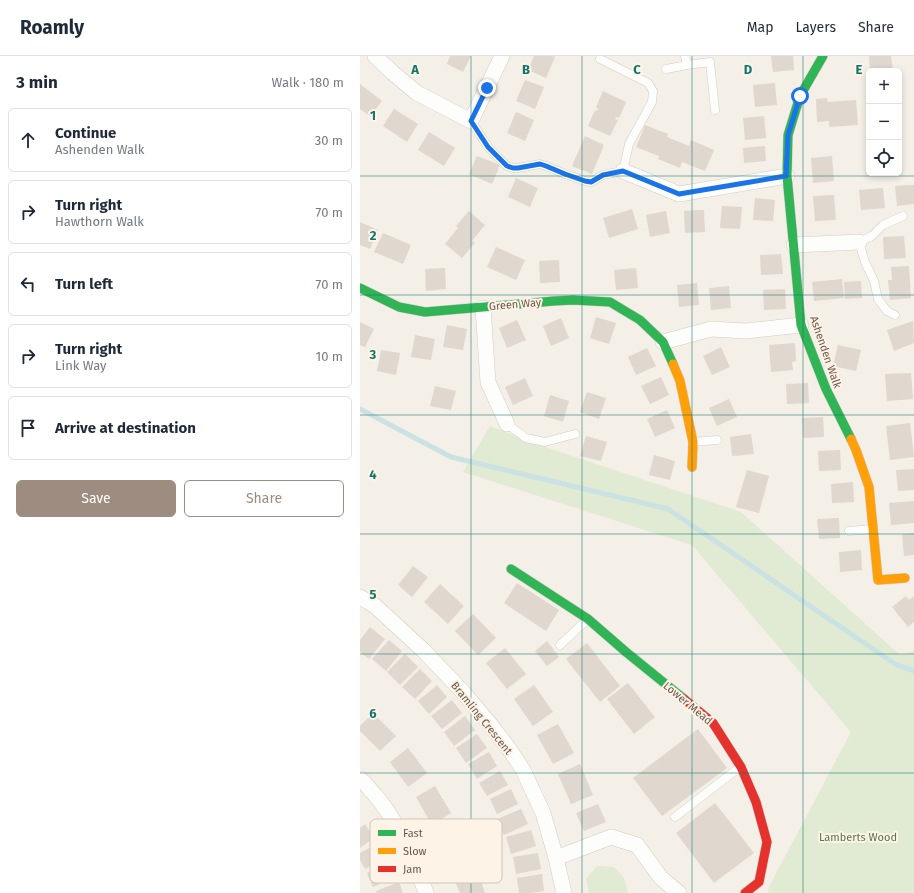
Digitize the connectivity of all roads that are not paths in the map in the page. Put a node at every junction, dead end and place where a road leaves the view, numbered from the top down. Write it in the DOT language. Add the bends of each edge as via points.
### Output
graph roads {
  1 [pos="375,56"];
  2 [pos="502,56"];
  3 [pos="685,56"];
  4 [pos="823,56"];
  5 [pos="600,59"];
  6 [pos="687,65"];
  7 [pos="666,69"];
  8 [pos="715,110"];
  9 [pos="471,121"];
  10 [pos="623,171"];
  11 [pos="786,176"];
  12 [pos="903,216"];
  13 [pos="860,242"];
  14 [pos="794,245"];
  15 [pos="360,288"];
  16 [pos="483,308"];
  17 [pos="895,315"];
  18 [pos="802,325"];
  19 [pos="662,342"];
  20 [pos="507,424"];
  21 [pos="575,434"];
  22 [pos="717,440"];
  23 [pos="693,442"];
  24 [pos="692,467"];
  25 [pos="873,528"];
  26 [pos="849,531"];
  27 [pos="511,569"];
  28 [pos="905,578"];
  29 [pos="360,597"];
  30 [pos="588,619"];
  31 [pos="560,644"];
  32 [pos="741,767"];
  33 [pos="360,779"];
  34 [pos="675,817"];
  35 [pos="392,819"];
  36 [pos="556,858"];
  37 [pos="422,883"];
  38 [pos="426,893"];
  39 [pos="564,893"];
  40 [pos="679,893"];
  41 [pos="745,893"];
  1 -- 9 [label="street" via="417,93"];
  2 -- 9 [label="street"];
  3 -- 6 [label="lane"];
  4 -- 11 [label="street, Ashenden Walk" via="800,96 788,135"];
  5 -- 10 [label="lane" via="648,83 653,91 652,102 629,144"];
  6 -- 7 [label="lane"];
  6 -- 8 [label="lane" via="710,62"];
  9 -- 10 [label="lane" via="488,147 507,166 513,168 540,164 591,182 603,175"];
  10 -- 11 [label="street" via="679,194"];
  11 -- 14 [label="street, Ashenden Walk"];
  12 -- 13 [label="lane" via="883,225 872,236"];
  13 -- 14 [label="street"];
  13 -- 17 [label="lane" via="878,299 887,311"];
  14 -- 18 [label="street, Ashenden Walk"];
  15 -- 16 [label="street, Green Way" via="399,307 425,312"];
  16 -- 19 [label="street, Green Way" via="573,300 610,302 640,320"];
  16 -- 20 [label="street" via="488,382"];
  18 -- 19 [label="street" via="746,331 711,329"];
  18 -- 25 [label="street, Ashenden Walk" via="826,389 856,450 869,487"];
  19 -- 23 [label="street, Green Way" via="680,381"];
  20 -- 21 [label="lane" via="526,438 545,442"];
  22 -- 23 [label="lane"];
  23 -- 24 [label="street, Green Way"];
  25 -- 26 [label="lane"];
  25 -- 28 [label="street, Ashenden Walk" via="878,580"];
  27 -- 30 [label="street, Lower Mead"];
  29 -- 36 [label="street, Bramling Crescent" via="374,605 422,650 463,692 510,750 523,770 542,813"];
  30 -- 31 [label="lane"];
  30 -- 32 [label="street, Lower Mead" via="713,723"];
  32 -- 34 [label="lane"];
  32 -- 41 [label="street, Lower Mead" via="756,802 767,842 759,882"];
  33 -- 35 [label="street" via="386,808"];
  36 -- 39 [label="street, Bramling Crescent"];
  36 -- 40 [label="street" via="611,837 637,845 661,878"];
  37 -- 38 [label="street"];
}
